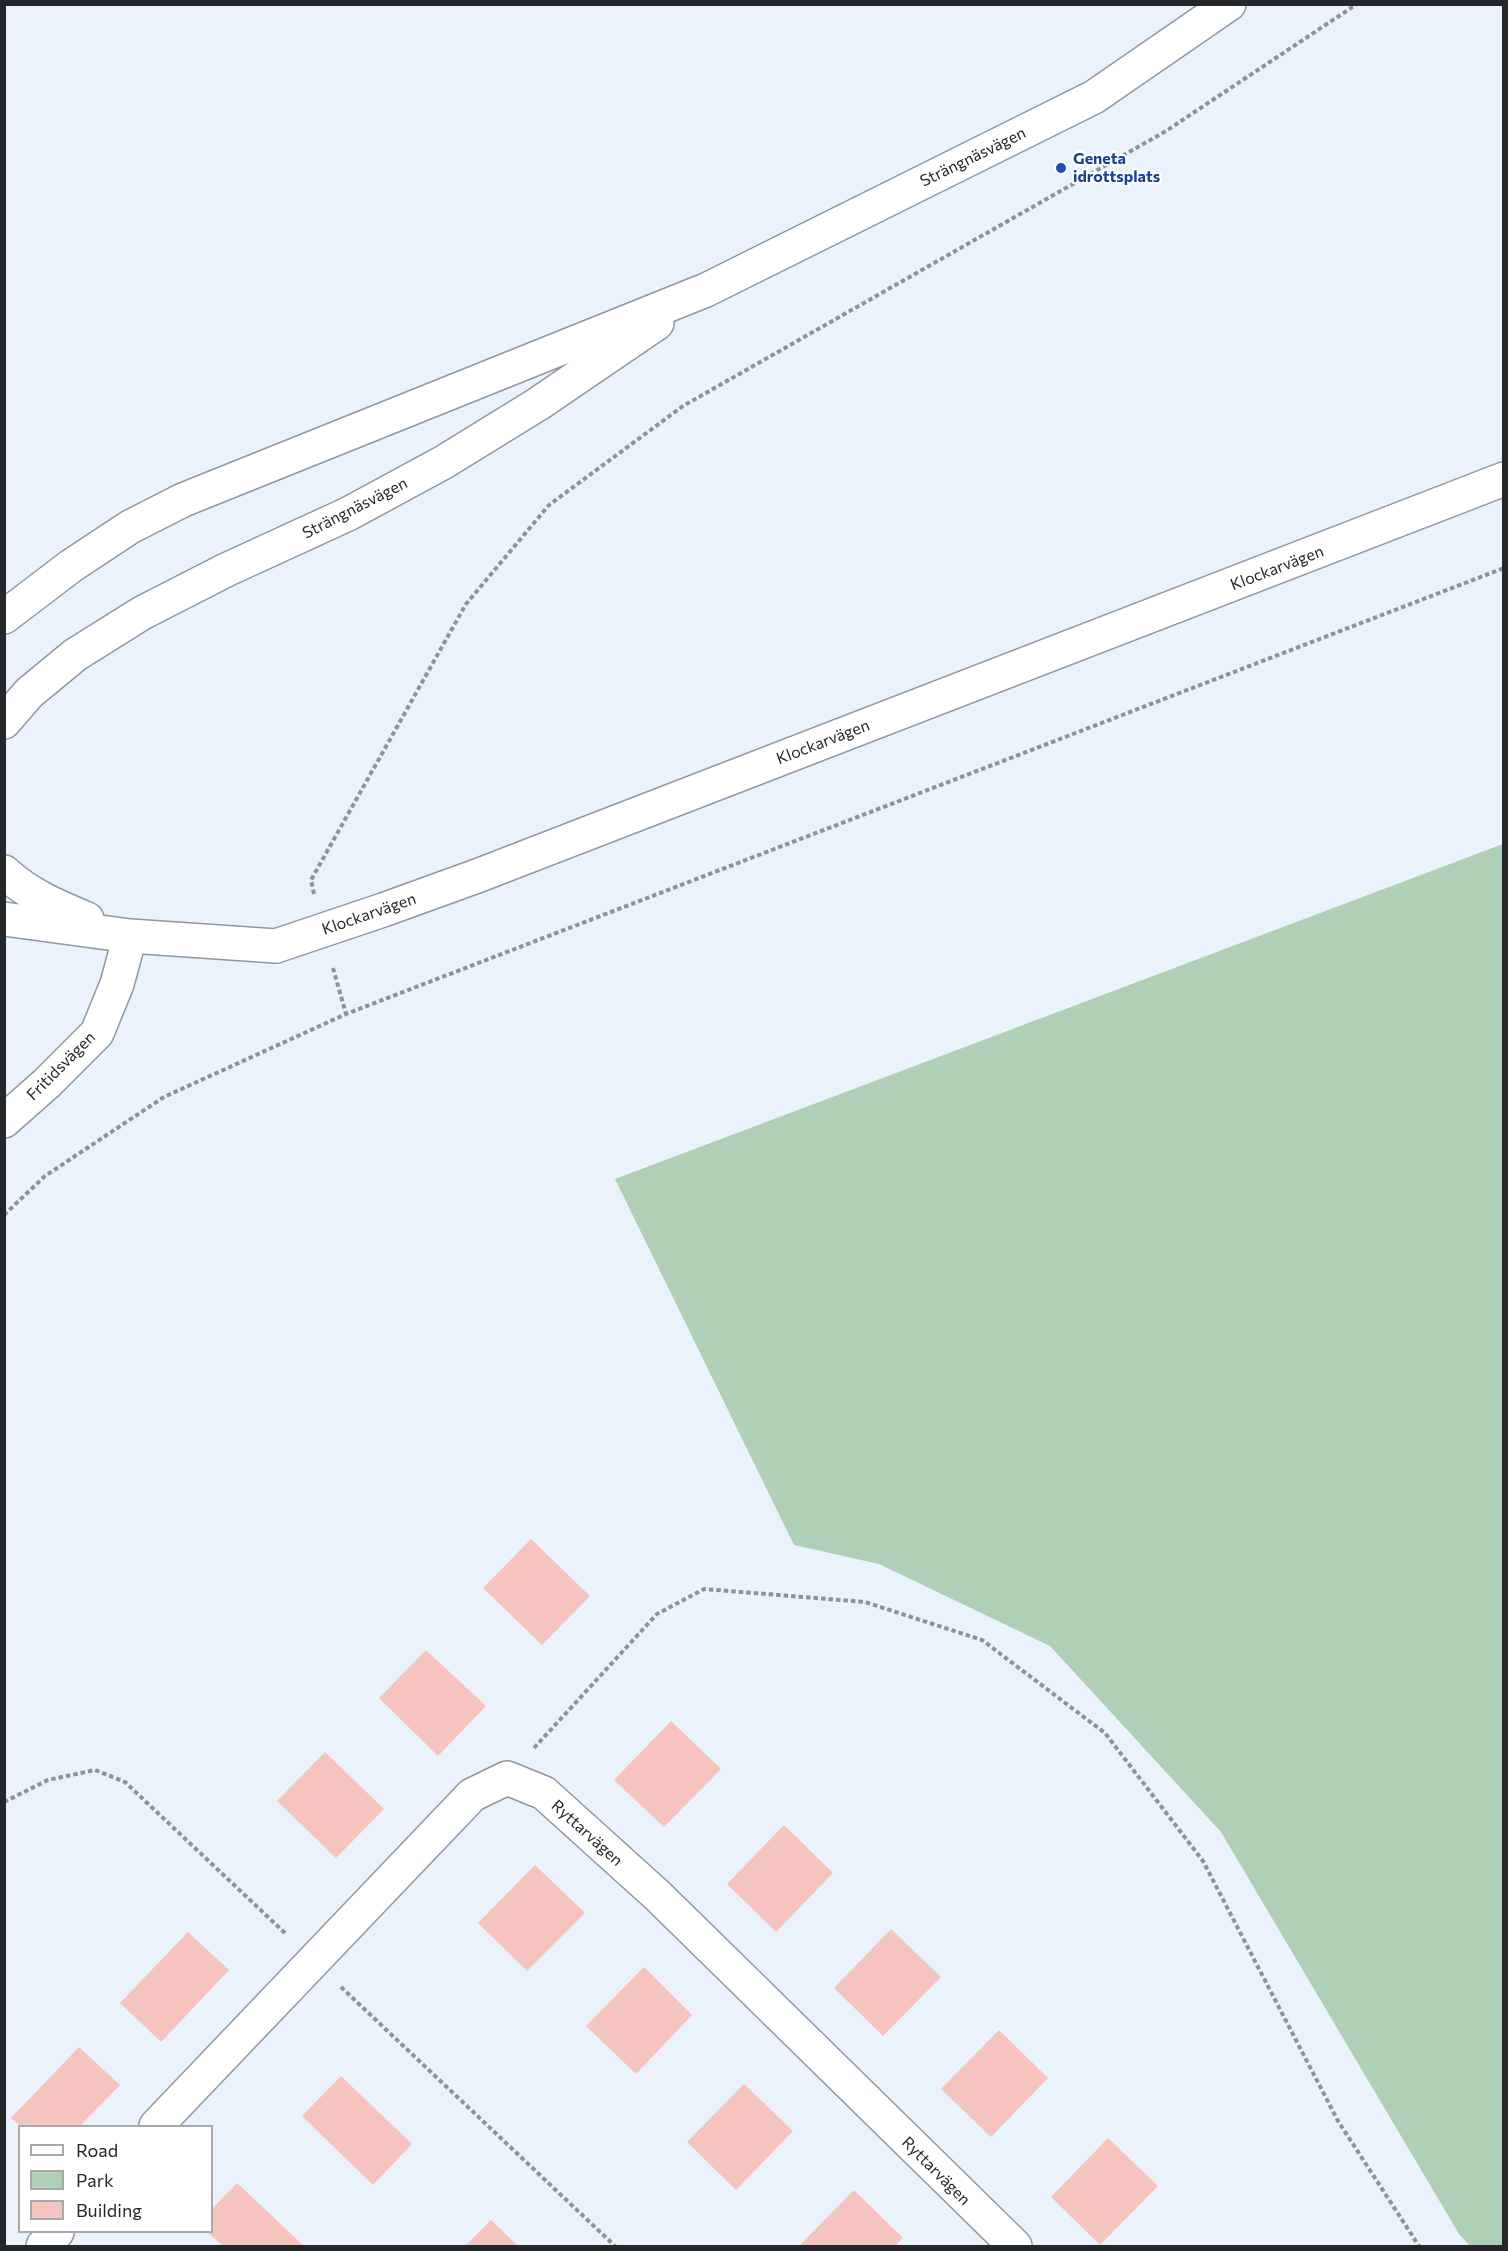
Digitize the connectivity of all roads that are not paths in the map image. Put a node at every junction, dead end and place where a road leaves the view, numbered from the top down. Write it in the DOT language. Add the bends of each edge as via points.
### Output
graph roads {
  1 [pos="1229,4"];
  2 [pos="706,290"];
  3 [pos="1503,479"];
  4 [pos="4,617"];
  5 [pos="4,722"];
  6 [pos="4,872"];
  7 [pos="4,920"];
  8 [pos="130,936"];
  9 [pos="4,1121"];
  10 [pos="158,2125"];
  11 [pos="56,2233"];
  12 [pos="43,2247"];
  13 [pos="1015,2247"];
  1 -- 2 [label="street, Strängnäsvägen" via="1094,97"];
  2 -- 4 [label="street, Strängnäsvägen" via="183,500 130,527"];
  2 -- 5 [label="street, Strängnäsvägen" via="538,405 444,462 348,514 142,613 75,656 29,693"];
  3 -- 8 [label="street, Klockarvägen" via="488,872 276,946"];
  6 -- 8 [label="street, Klockarvägen" via="45,902"];
  7 -- 8 [label="street, Klockarvägen"];
  8 -- 9 [label="street, Fritidsvägen" via="117,984 97,1033"];
  10 -- 13 [label="street, Ryttarvägen" via="472,1795 507,1778 544,1793 658,1896"];
  11 -- 12 [label="street"];
}
